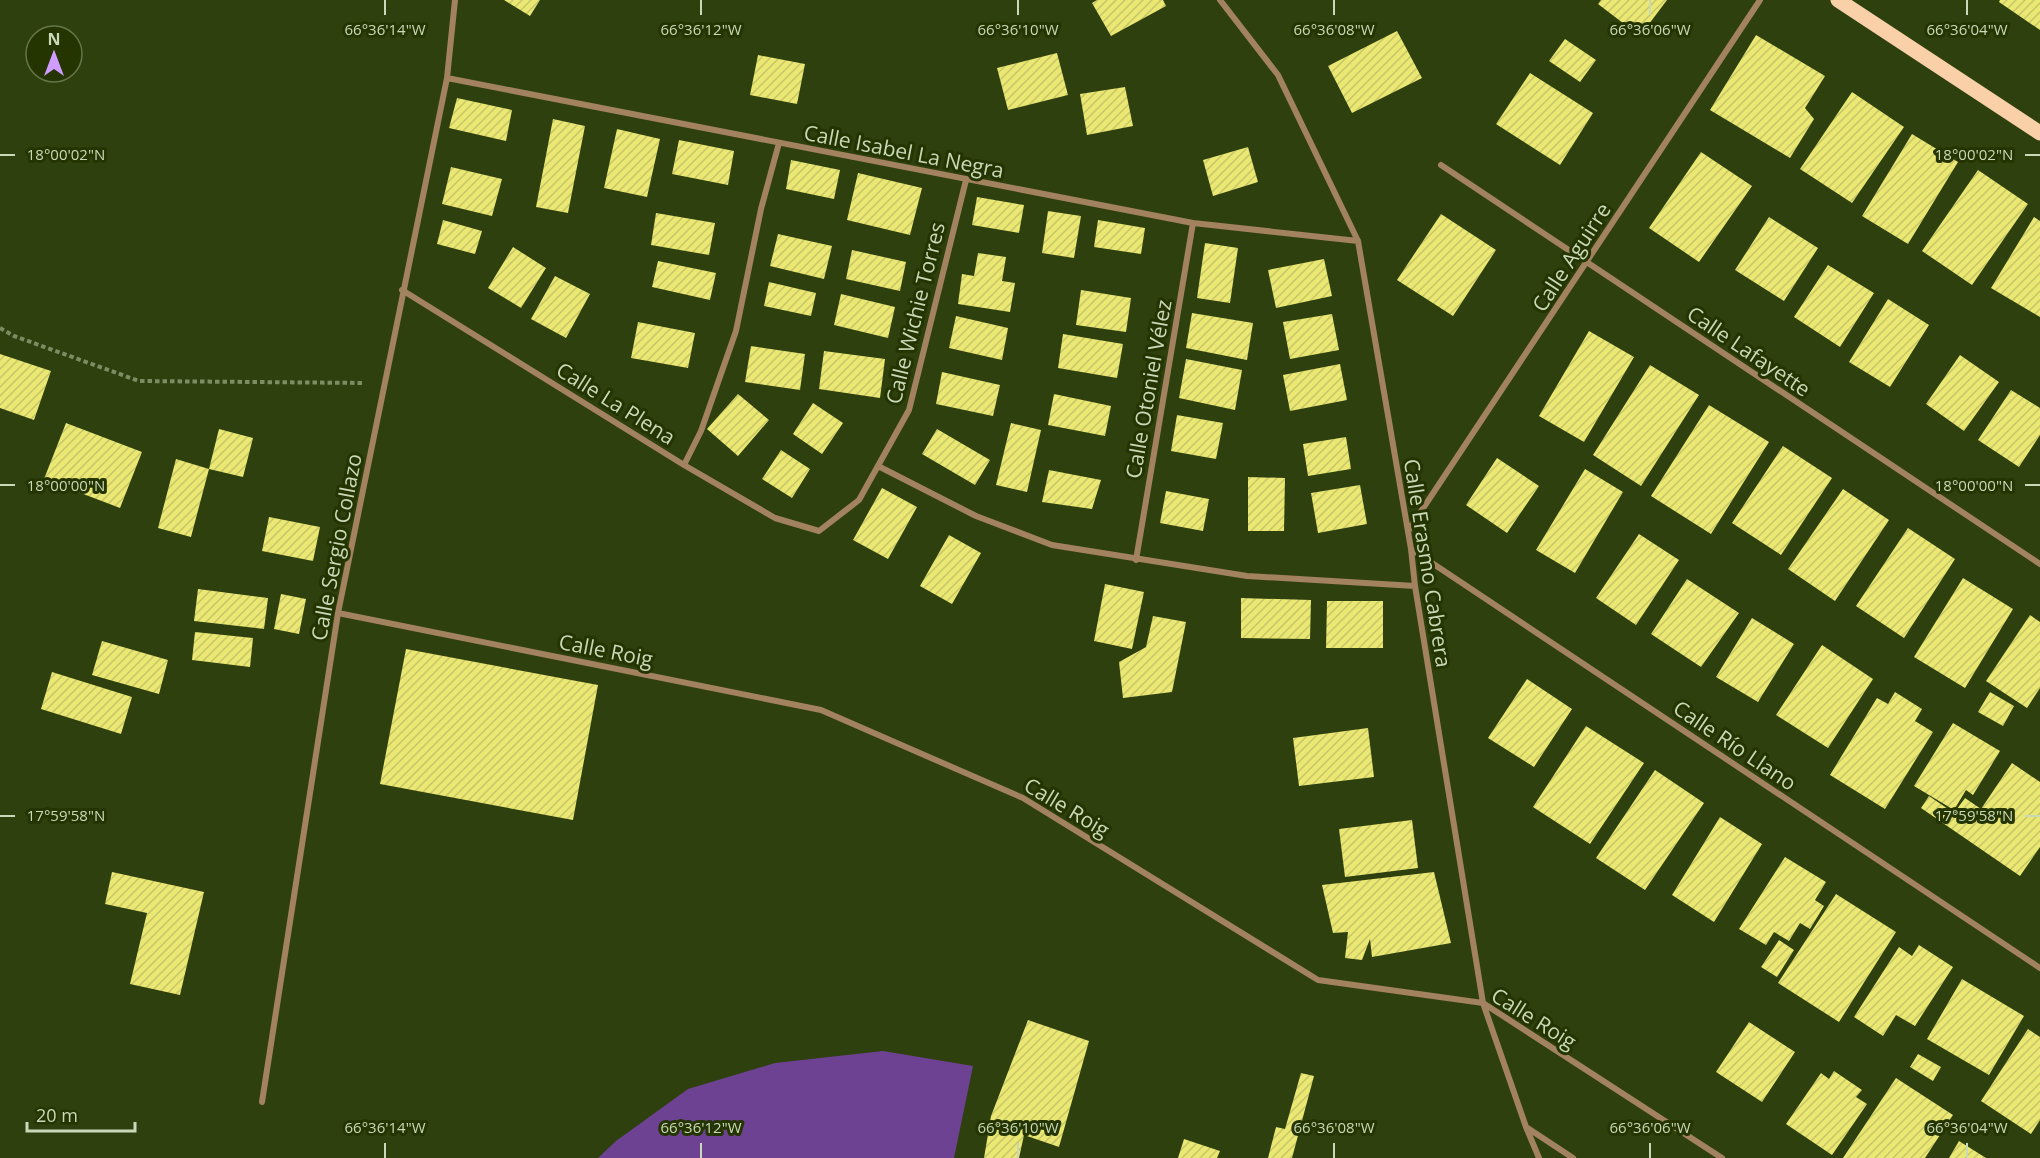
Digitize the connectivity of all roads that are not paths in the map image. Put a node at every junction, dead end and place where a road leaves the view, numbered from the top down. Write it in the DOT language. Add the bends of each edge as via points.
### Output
graph roads {
  1 [pos="455,0"];
  2 [pos="1220,0"];
  3 [pos="1760,0"];
  4 [pos="1838,0"];
  5 [pos="447,78"];
  6 [pos="2040,133"];
  7 [pos="780,142"];
  8 [pos="1441,165"];
  9 [pos="966,180"];
  10 [pos="1193,223"];
  11 [pos="1358,241"];
  12 [pos="1587,262"];
  13 [pos="402,290"];
  14 [pos="684,465"];
  15 [pos="878,466"];
  16 [pos="819,531"];
  17 [pos="1408,531"];
  18 [pos="1411,549"];
  19 [pos="1136,560"];
  20 [pos="2040,564"];
  21 [pos="1415,586"];
  22 [pos="338,613"];
  23 [pos="2040,968"];
  24 [pos="1483,1003"];
  25 [pos="262,1102"];
  26 [pos="1526,1127"];
  27 [pos="1539,1158"];
  28 [pos="1573,1158"];
  29 [pos="1722,1158"];
  1 -- 5 [label="street, Calle Sergio Collazo"];
  2 -- 11 [label="street, Calle Erasmo Cabrera" via="1278,75"];
  3 -- 12 [label="street, Calle Aguirre"];
  4 -- 6 [label="main road"];
  5 -- 7 [label="street, Calle Isabel La Negra"];
  5 -- 13 [label="street, Calle Sergio Collazo"];
  7 -- 9 [label="street, Calle Isabel La Negra"];
  7 -- 14 [label="street" via="761,209 736,331 701,431"];
  8 -- 12 [label="street, Calle Lafayette"];
  9 -- 10 [label="street, Calle Isabel La Negra"];
  9 -- 15 [label="street, Calle Wichie Torres" via="909,410"];
  10 -- 11 [label="street, Calle Isabel La Negra"];
  10 -- 19 [label="street, Calle Otoniel Vélez"];
  11 -- 17 [label="street, Calle Erasmo Cabrera"];
  12 -- 17 [label="street, Calle Aguirre"];
  12 -- 20 [label="street, Calle Lafayette"];
  13 -- 14 [label="street, Calle La Plena"];
  13 -- 22 [label="street, Calle Sergio Collazo"];
  14 -- 16 [label="street, Calle La Plena" via="775,518"];
  15 -- 16 [label="street, Calle Wichie Torres" via="859,500"];
  15 -- 19 [label="street" via="976,516 1052,545"];
  17 -- 18 [label="street, Calle Erasmo Cabrera"];
  18 -- 21 [label="street, Calle Erasmo Cabrera"];
  18 -- 23 [label="street, Calle Río Llano"];
  19 -- 21 [label="street" via="1247,576"];
  21 -- 24 [label="street, Calle Erasmo Cabrera"];
  22 -- 24 [label="street, Calle Roig" via="821,710 1023,798 1318,980"];
  22 -- 25 [label="street, Calle Sergio Collazo"];
  24 -- 26 [label="street, Calle Erasmo Cabrera"];
  24 -- 29 [label="street, Calle Roig"];
  26 -- 27 [label="street, Calle Erasmo Cabrera"];
  26 -- 28 [label="street"];
}
